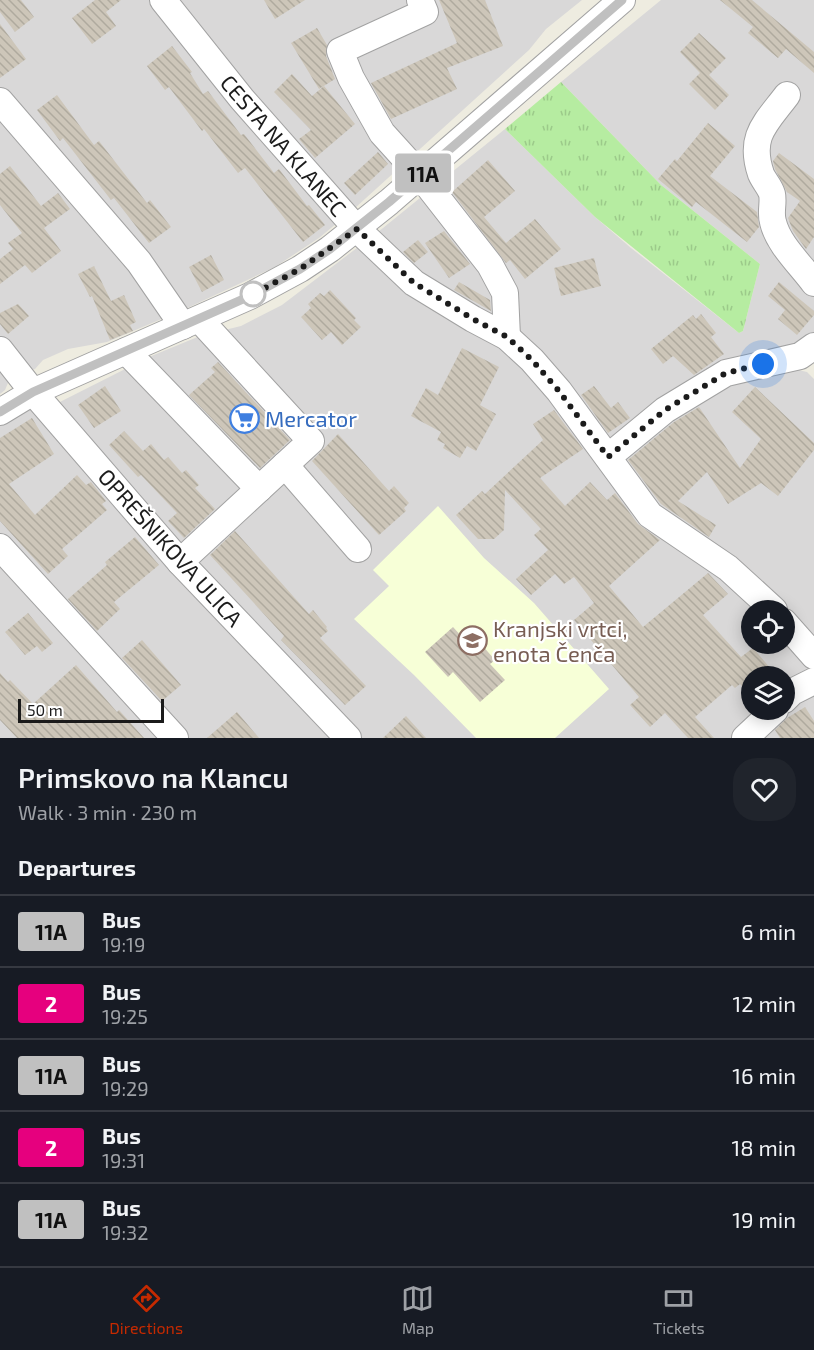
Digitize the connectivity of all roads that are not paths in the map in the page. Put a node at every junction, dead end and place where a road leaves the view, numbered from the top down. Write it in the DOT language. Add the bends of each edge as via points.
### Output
graph roads {
  1 [pos="164,0"];
  2 [pos="420,0"];
  3 [pos="622,0"];
  4 [pos="787,95"];
  5 [pos="0,101"];
  6 [pos="425,181"];
  7 [pos="357,229"];
  8 [pos="814,283"];
  9 [pos="191,323"];
  10 [pos="507,337"];
  11 [pos="814,346"];
  12 [pos="0,350"];
  13 [pos="126,351"];
  14 [pos="33,392"];
  15 [pos="0,412"];
  16 [pos="608,457"];
  17 [pos="285,465"];
  18 [pos="259,489"];
  19 [pos="0,547"];
  20 [pos="358,549"];
  21 [pos="180,562"];
  22 [pos="763,600"];
  23 [pos="795,634"];
  24 [pos="814,656"];
  25 [pos="814,681"];
  26 [pos="795,690"];
  27 [pos="764,720"];
  28 [pos="175,738"];
  29 [pos="348,738"];
  30 [pos="745,738"];
  1 -- 7 [label="street, CESTA NA KLANEC" via="242,99"];
  2 -- 6 [label="street" via="425,12 340,51 382,133"];
  3 -- 6 [label="street"];
  4 -- 8 [label="street" via="758,135 756,152 771,191 776,233"];
  5 -- 9 [label="street"];
  6 -- 7 [label="street"];
  6 -- 10 [label="street" via="490,265 505,293"];
  7 -- 9 [label="street" via="300,269"];
  7 -- 10 [label="street, CESTA NA KLANEC" via="414,283"];
  9 -- 13 [label="street"];
  9 -- 17 [label="street" via="311,441"];
  10 -- 16 [label="street, CESTA NA KLANEC" via="559,391"];
  11 -- 16 [label="street" via="800,356 726,373 665,410"];
  12 -- 14 [label="street, OPREŠNIKOVA ULICA"];
  13 -- 14 [label="street"];
  13 -- 18 [label="street"];
  14 -- 15 [label="street"];
  14 -- 21 [label="street, OPREŠNIKOVA ULICA"];
  16 -- 22 [label="street, CESTA NA KLANEC" via="650,515 728,568"];
  17 -- 18 [label="street"];
  17 -- 20 [label="street"];
  18 -- 21 [label="street"];
  19 -- 28 [label="street"];
  21 -- 29 [label="street, OPREŠNIKOVA ULICA"];
  23 -- 24 [label="street"];
  25 -- 26 [label="street"];
  27 -- 30 [label="street"];
}
